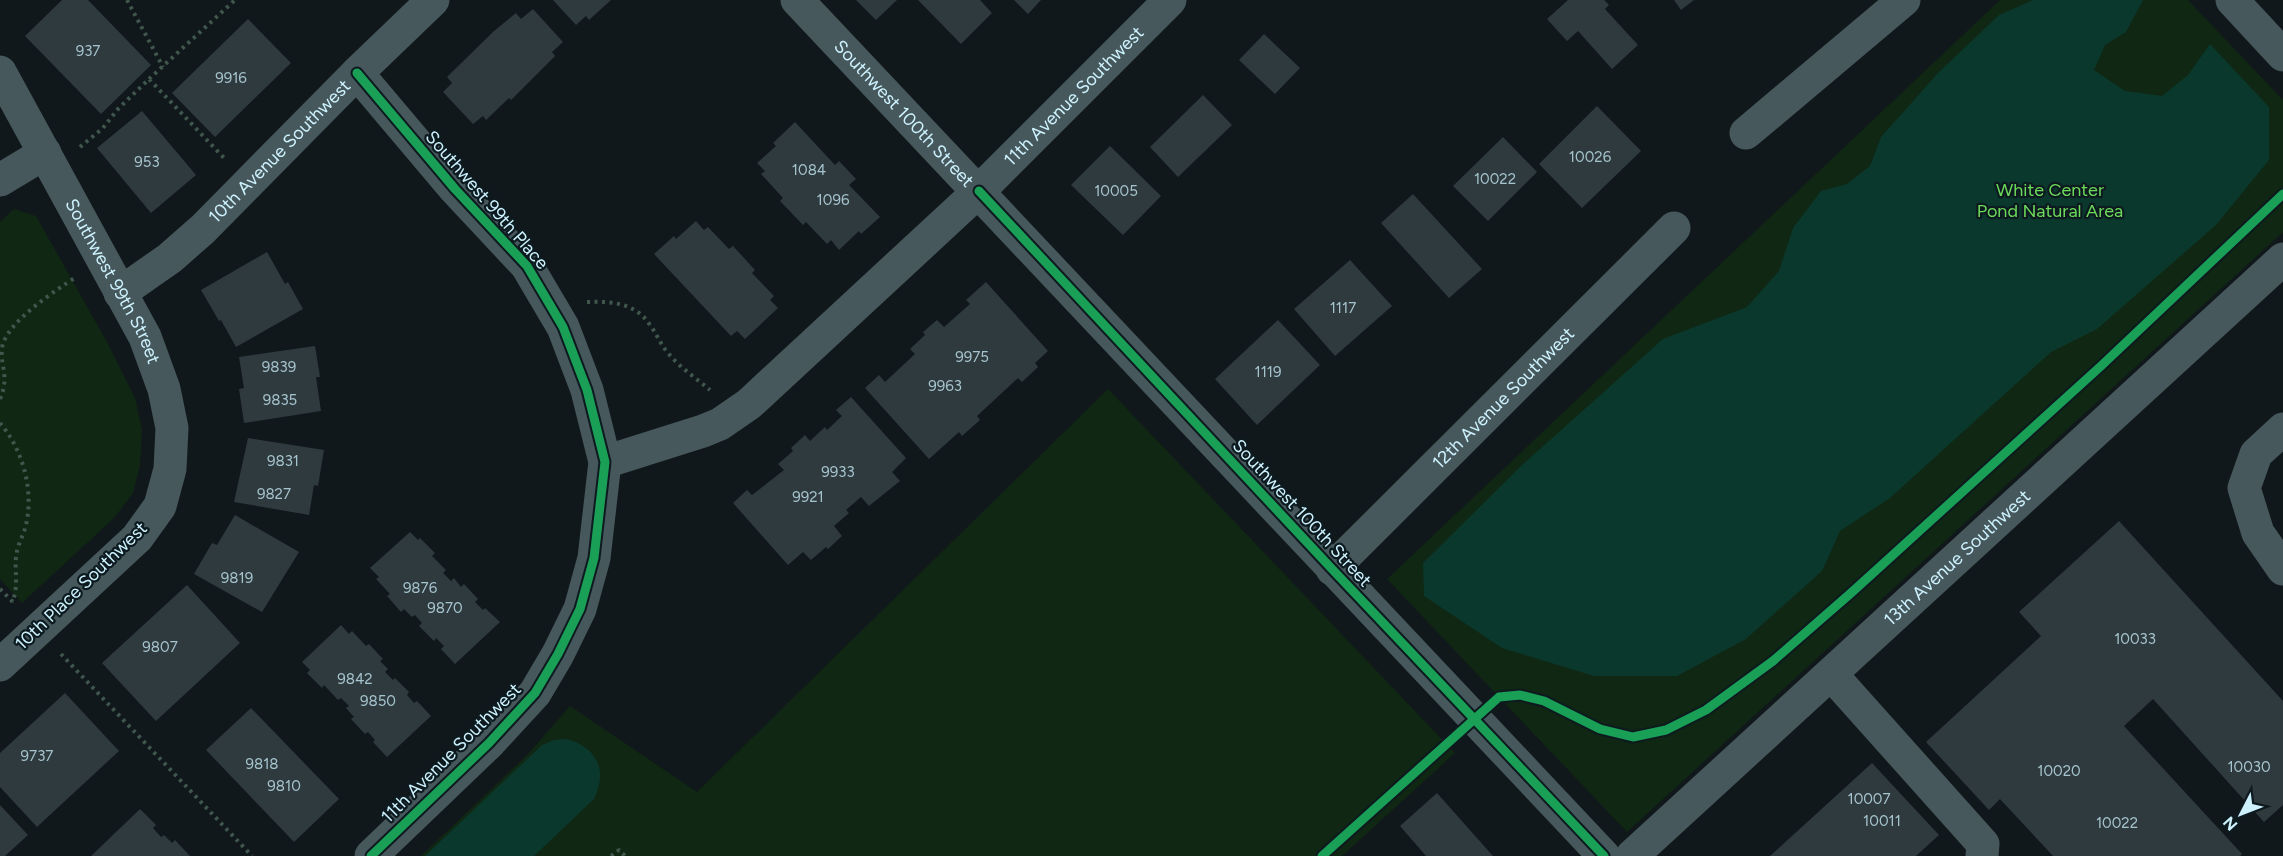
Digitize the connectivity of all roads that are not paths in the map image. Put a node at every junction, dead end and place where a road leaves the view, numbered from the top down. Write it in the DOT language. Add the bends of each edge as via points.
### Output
graph roads {
  1 [pos="433,0"];
  2 [pos="797,0"];
  3 [pos="1170,0"];
  4 [pos="1904,0"];
  5 [pos="2232,0"];
  6 [pos="2283,55"];
  7 [pos="0,72"];
  8 [pos="357,73"];
  9 [pos="1746,133"];
  10 [pos="45,153"];
  11 [pos="0,180"];
  12 [pos="979,191"];
  13 [pos="1674,228"];
  14 [pos="2283,259"];
  15 [pos="120,293"];
  16 [pos="2283,429"];
  17 [pos="605,462"];
  18 [pos="160,506"];
  19 [pos="1332,569"];
  20 [pos="2283,569"];
  21 [pos="0,665"];
  22 [pos="1831,674"];
  23 [pos="371,856"];
  24 [pos="1604,856"];
  25 [pos="1632,856"];
  26 [pos="1982,856"];
  1 -- 8 [label="street, 10th Avenue Southwest"];
  2 -- 12 [label="street, Southwest 100th Street"];
  3 -- 12 [label="street, 11th Avenue Southwest"];
  4 -- 9 [label="street"];
  5 -- 6 [label="street"];
  7 -- 10 [label="street, Southwest 99th Street"];
  8 -- 15 [label="street, 10th Avenue Southwest" via="203,229"];
  8 -- 17 [label="street, Southwest 99th Place" via="455,189 527,266 563,327 587,390"];
  10 -- 11 [label="street"];
  10 -- 15 [label="street, Southwest 99th Street"];
  12 -- 17 [label="street, 11th Avenue Southwest" via="749,404 703,431"];
  12 -- 19 [label="street, Southwest 100th Street"];
  13 -- 19 [label="street, 12th Avenue Southwest"];
  14 -- 22 [label="street, 13th Avenue Southwest"];
  15 -- 18 [label="street, Southwest 99th Street" via="145,337 164,389 172,428 170,469"];
  16 -- 20 [label="street" via="2256,454 2244,488 2258,533"];
  17 -- 23 [label="street, 11th Avenue Southwest" via="594,558 580,609 553,664 535,693 489,743"];
  18 -- 21 [label="street, 10th Place Southwest" via="137,538"];
  19 -- 24 [label="street, Southwest 100th Street"];
  22 -- 25 [label="street, 13th Avenue Southwest"];
  22 -- 26 [label="street" via="1983,844"];
}
